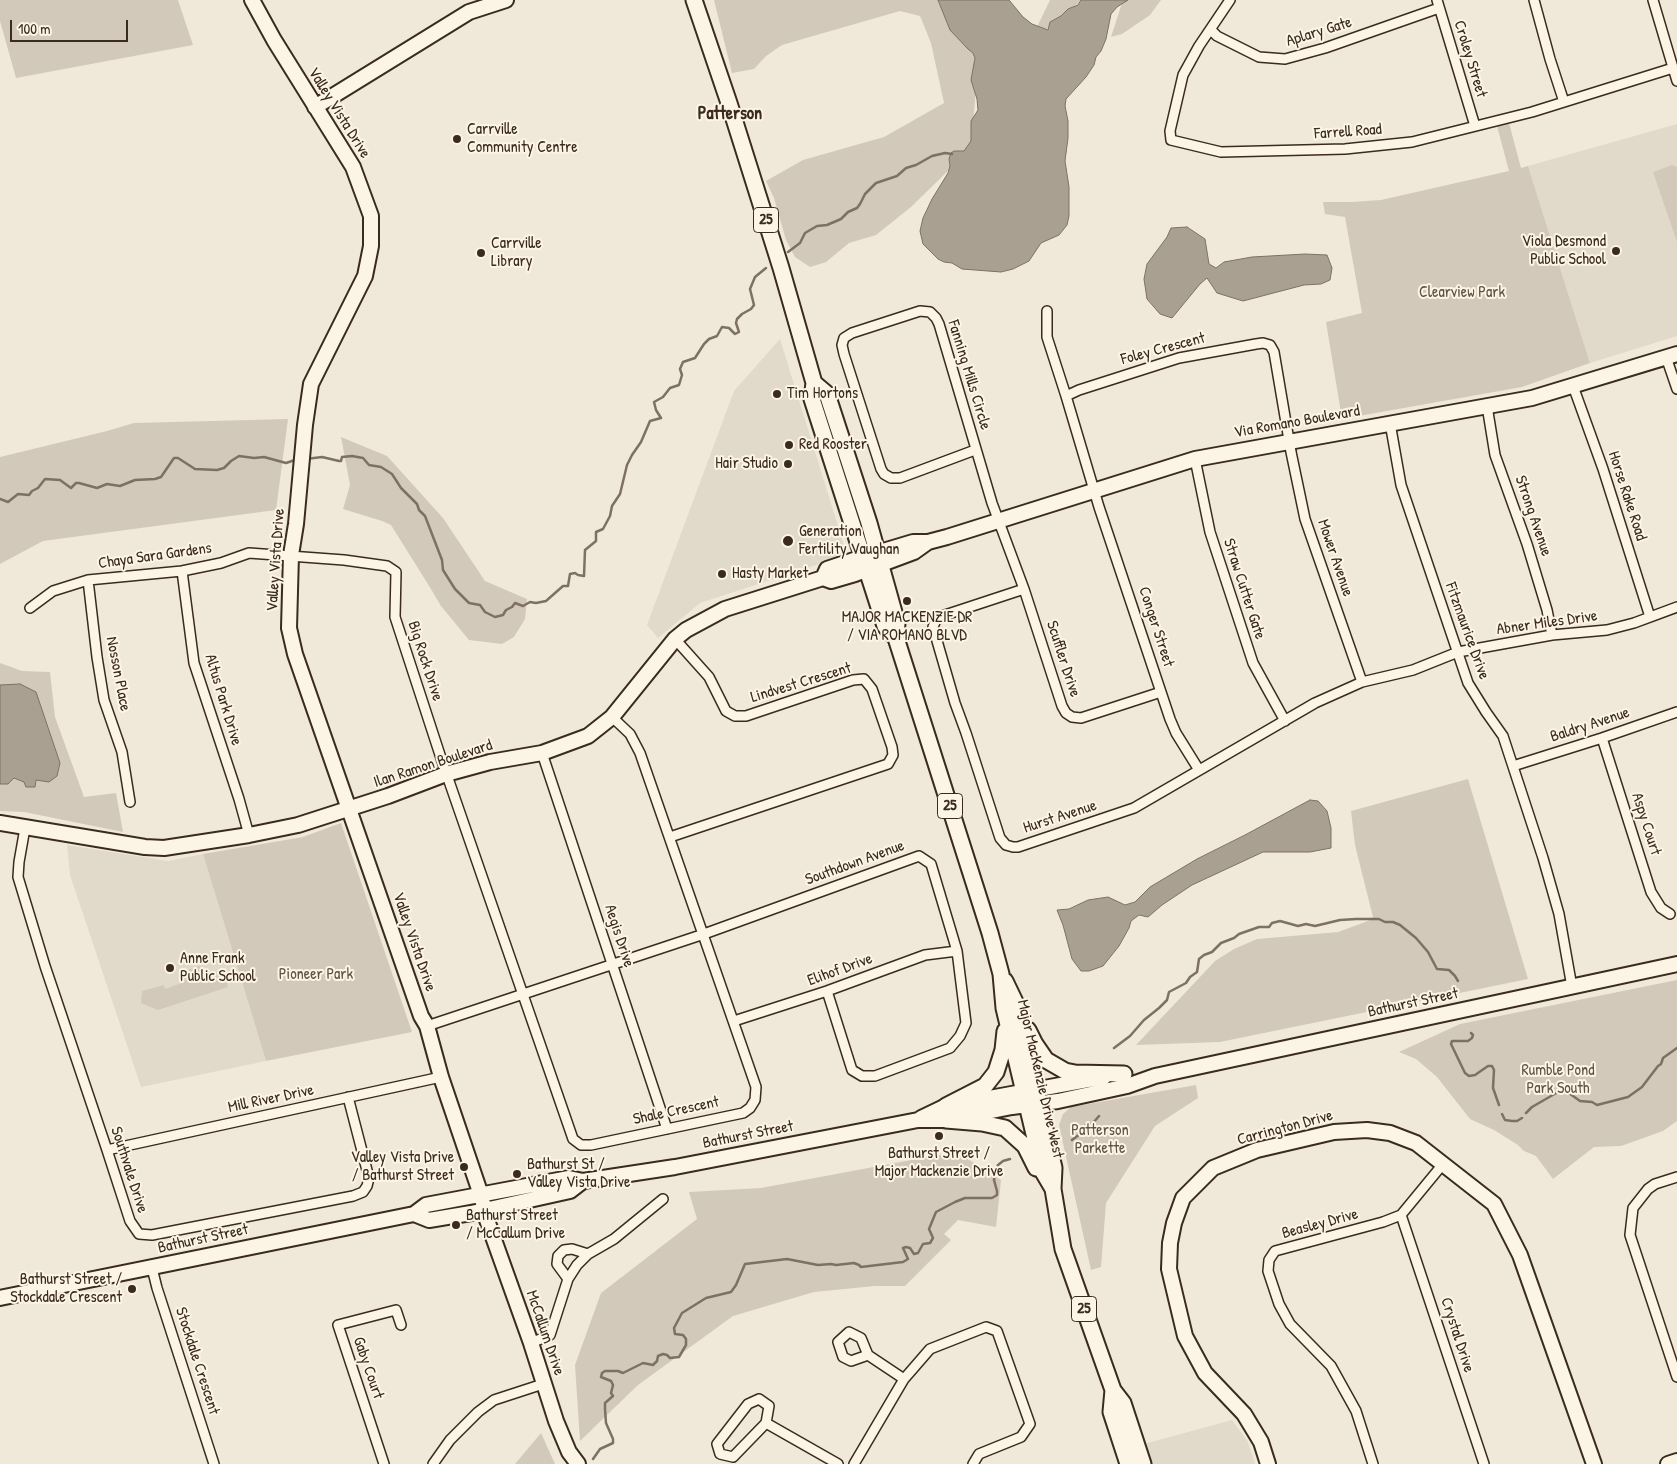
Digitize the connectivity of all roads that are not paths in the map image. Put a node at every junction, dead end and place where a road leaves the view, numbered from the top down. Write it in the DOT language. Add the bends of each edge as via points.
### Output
graph roads {
  1 [pos="252,0"];
  2 [pos="506,0"];
  3 [pos="694,0"];
  4 [pos="1230,0"];
  5 [pos="1534,0"];
  6 [pos="1652,0"];
  7 [pos="1438,4"];
  8 [pos="1211,30"];
  9 [pos="1673,68"];
  10 [pos="1677,81"];
  11 [pos="1564,102"];
  12 [pos="315,106"];
  13 [pos="1475,126"];
  14 [pos="1047,311"];
  15 [pos="1671,355"];
  16 [pos="1573,386"];
  17 [pos="1677,389"];
  18 [pos="1066,396"];
  19 [pos="1487,406"];
  20 [pos="1390,423"];
  21 [pos="1290,441"];
  22 [pos="975,450"];
  23 [pos="1195,458"];
  24 [pos="1094,490"];
  25 [pos="998,520"];
  26 [pos="291,556"];
  27 [pos="872,561"];
  28 [pos="182,571"];
  29 [pos="88,580"];
  30 [pos="1024,589"];
  31 [pos="1677,607"];
  32 [pos="30,608"];
  33 [pos="1650,617"];
  34 [pos="1552,636"];
  35 [pos="675,640"];
  36 [pos="1458,652"];
  37 [pos="1362,682"];
  38 [pos="1161,692"];
  39 [pos="1677,712"];
  40 [pos="612,718"];
  41 [pos="1285,721"];
  42 [pos="1602,738"];
  43 [pos="542,753"];
  44 [pos="1513,766"];
  45 [pos="1199,770"];
  46 [pos="446,774"];
  47 [pos="130,802"];
  48 [pos="350,809"];
  49 [pos="0,823"];
  50 [pos="25,828"];
  51 [pos="249,835"];
  52 [pos="670,837"];
  53 [pos="1670,914"];
  54 [pos="704,934"];
  55 [pos="957,951"];
  56 [pos="1677,964"];
  57 [pos="613,965"];
  58 [pos="1572,987"];
  59 [pos="827,991"];
  60 [pos="524,994"];
  61 [pos="1011,1009"];
  62 [pos="734,1021"];
  63 [pos="427,1026"];
  64 [pos="1124,1074"];
  65 [pos="1155,1076"];
  66 [pos="442,1077"];
  67 [pos="348,1098"];
  68 [pos="1032,1098"];
  69 [pos="946,1113"];
  70 [pos="667,1129"];
  71 [pos="108,1150"];
  72 [pos="1443,1164"];
  73 [pos="1677,1177"];
  74 [pos="583,1181"];
  75 [pos="481,1196"];
  76 [pos="663,1199"];
  77 [pos="485,1210"];
  78 [pos="414,1214"];
  79 [pos="1401,1215"];
  80 [pos="1060,1228"];
  81 [pos="588,1254"];
  82 [pos="152,1268"];
  83 [pos="568,1279"];
  84 [pos="0,1298"];
  85 [pos="401,1325"];
  86 [pos="531,1343"];
  87 [pos="868,1354"];
  88 [pos="1677,1377"];
  89 [pos="904,1379"];
  90 [pos="544,1384"];
  91 [pos="1113,1390"];
  92 [pos="766,1423"];
  93 [pos="1677,1461"];
  94 [pos="214,1464"];
  95 [pos="384,1464"];
  96 [pos="433,1464"];
  97 [pos="578,1464"];
  98 [pos="838,1464"];
  99 [pos="854,1464"];
  100 [pos="973,1464"];
  101 [pos="1128,1464"];
  102 [pos="1143,1464"];
  103 [pos="1268,1464"];
  104 [pos="1373,1464"];
  105 [pos="1484,1464"];
  106 [pos="1594,1464"];
  107 [pos="1668,1464"];
  1 -- 12 [label="street, Valley Vista Drive"];
  2 -- 12 [label="street" via="469,12"];
  3 -- 27 [label="main road, Major MacKenzie Drive West / 25" via="781,268 814,382 812,399"];
  4 -- 8 [label="street, Farrell Road"];
  5 -- 11 [label="street"];
  6 -- 9 [label="street"];
  7 -- 8 [label="street, Aplary Gate" via="1325,48 1285,59 1259,57"];
  7 -- 13 [label="street, Croley Street"];
  8 -- 13 [label="street, Farrell Road" via="1182,75 1171,140 1221,152 1345,150 1412,142"];
  9 -- 10 [label="street"];
  9 -- 11 [label="street, Farrell Road"];
  11 -- 13 [label="street, Farrell Road"];
  12 -- 26 [label="street, Valley Vista Drive" via="353,167 371,216 372,246 365,276 311,384"];
  14 -- 18 [label="street" via="1048,337"];
  15 -- 16 [label="street, Via Romano Boulevard"];
  15 -- 17 [label="street"];
  16 -- 19 [label="street, Via Romano Boulevard"];
  16 -- 33 [label="street, Horse Rake Road"];
  18 -- 21 [label="street, Foley Crescent" via="1179,358 1263,343 1270,345 1274,352"];
  18 -- 24 [label="street"];
  19 -- 20 [label="street, Via Romano Boulevard"];
  19 -- 34 [label="street, Strong Avenue" via="1495,455 1527,544"];
  20 -- 21 [label="street, Via Romano Boulevard"];
  20 -- 36 [label="street, Fitzmaurice Drive" via="1401,485"];
  21 -- 23 [label="street, Via Romano Boulevard"];
  21 -- 37 [label="street, Mower Avenue" via="1305,519"];
  22 -- 22 [label="street, Fanning Mills Circle" via="939,324 930,312 920,311 844,338 844,354 884,474 900,478"];
  22 -- 25 [label="street, Fanning Mills Circle"];
  23 -- 24 [label="street, Via Romano Boulevard"];
  23 -- 41 [label="street, Straw Cutter Gate" via="1210,532 1250,656"];
  24 -- 25 [label="street, Via Romano Boulevard"];
  24 -- 38 [label="street, Conger Street"];
  25 -- 27 [label="street, Via Romano Boulevard" via="928,542 914,552"];
  25 -- 30 [label="street, Scuffler Drive"];
  26 -- 28 [label="street, Chaya Sara Gardens" via="249,553"];
  26 -- 46 [label="street, Big Rock Drive" via="387,566 396,572 395,617"];
  26 -- 48 [label="street, Valley Vista Drive" via="290,628 296,654"];
  27 -- 35 [label="street, Ilan Ramon Boulevard" via="827,569 823,578 725,609 686,630"];
  27 -- 61 [label="main road, Major MacKenzie Drive West / 25" via="897,623 896,638 970,865"];
  28 -- 29 [label="street, Chaya Sara Gardens"];
  28 -- 51 [label="street, Altus Park Drive" via="194,663"];
  29 -- 32 [label="street, Chaya Sara Gardens" via="53,591"];
  29 -- 47 [label="street, Nosson Place" via="104,700 122,752"];
  30 -- 38 [label="street, Scuffler Drive" via="1062,706 1068,715 1081,718"];
  30 -- 45 [label="street, Hurst Avenue" via="942,616 933,627 955,703 1004,843 1018,847 1126,811"];
  31 -- 33 [label="street, Abner Miles Drive"];
  33 -- 34 [label="street, Abner Miles Drive" via="1607,630"];
  34 -- 36 [label="street, Abner Miles Drive"];
  35 -- 40 [label="street, Ilan Ramon Boulevard"];
  35 -- 52 [label="street, Lindvest Crescent" via="709,677 726,711 735,716 746,716 864,679 872,688 892,746 892,755 888,764"];
  36 -- 37 [label="street, Abner Miles Drive" via="1413,670"];
  36 -- 44 [label="street, Fitzmaurice Drive" via="1468,683 1503,736"];
  37 -- 41 [label="street, Hurst Avenue"];
  38 -- 45 [label="street, Conger Street" via="1176,733"];
  39 -- 42 [label="street, Baldry Avenue"];
  40 -- 43 [label="street, Ilan Ramon Boulevard" via="588,736"];
  40 -- 52 [label="street, Shale Crescent" via="630,734 640,752"];
  41 -- 45 [label="street, Hurst Avenue"];
  42 -- 44 [label="street, Baldry Avenue"];
  42 -- 53 [label="street, Aspy Court" via="1651,892 1661,908"];
  43 -- 46 [label="street, Ilan Ramon Boulevard"];
  43 -- 57 [label="street, Aegis Drive"];
  44 -- 58 [label="street, Fitzmaurice Drive" via="1559,914"];
  46 -- 48 [label="street, Ilan Ramon Boulevard"];
  46 -- 60 [label="street, Shale Crescent"];
  48 -- 51 [label="street, Ilan Ramon Boulevard" via="298,825"];
  48 -- 63 [label="street, Valley Vista Drive"];
  49 -- 50 [label="street, Ilan Ramon Boulevard"];
  50 -- 51 [label="street, Ilan Ramon Boulevard" via="164,848"];
  50 -- 71 [label="street, Southvale Drive" via="18,876"];
  52 -- 54 [label="street, Shale Crescent"];
  54 -- 55 [label="street, Southdown Avenue" via="919,856 931,864"];
  54 -- 57 [label="street, Southdown Avenue"];
  54 -- 62 [label="street, Shale Crescent"];
  55 -- 59 [label="street, Elihof Drive" via="925,955"];
  55 -- 59 [label="street, Southdown Avenue" via="966,1022 960,1036 950,1048 875,1076 862,1076 852,1070"];
  56 -- 58 [label="street, Bathurst Street"];
  57 -- 60 [label="street, Southdown Avenue"];
  57 -- 70 [label="street, Aegis Drive"];
  58 -- 65 [label="street, Bathurst Street"];
  59 -- 62 [label="street, Elihof Drive"];
  60 -- 63 [label="street, Southdown Avenue"];
  60 -- 70 [label="street, Shale Crescent" via="573,1138 581,1145 590,1145"];
  61 -- 64 [label="main road" via="1046,1060 1054,1065 1075,1073"];
  61 -- 68 [label="main road, Major MacKenzie Drive West / 25"];
  61 -- 69 [label="main road" via="1004,1050 996,1072 985,1086"];
  62 -- 70 [label="street, Shale Crescent" via="756,1087 755,1100 743,1113"];
  63 -- 66 [label="street, Valley Vista Drive"];
  64 -- 65 [label="street, Bathurst Street"];
  64 -- 68 [label="street, Bathurst Street"];
  65 -- 68 [label="street, Bathurst Street" via="1127,1086 1058,1101"];
  66 -- 67 [label="street, Mill River Drive"];
  66 -- 75 [label="street, Valley Vista Drive"];
  67 -- 71 [label="street, Mill River Drive"];
  67 -- 71 [label="street, Southvale Drive" via="369,1178 363,1192 353,1196 152,1235 139,1234 130,1221"];
  68 -- 69 [label="street, Bathurst Street"];
  68 -- 80 [label="main road, Major MacKenzie Drive West / 25" via="1043,1172 1053,1189"];
  69 -- 74 [label="street, Bathurst Street" via="743,1155"];
  69 -- 80 [label="main road" via="1005,1128 1025,1146"];
  72 -- 79 [label="street"];
  72 -- 103 [label="street, Carrington Drive" via="1416,1143 1390,1133 1367,1130 1334,1132 1257,1150 1213,1168 1183,1198 1170,1243 1170,1269 1185,1336 1205,1373 1244,1414 1261,1442"];
  72 -- 106 [label="street, Carrington Drive" via="1494,1204 1504,1223 1520,1255"];
  73 -- 88 [label="street" via="1648,1189 1633,1208 1630,1235"];
  74 -- 75 [label="street, Bathurst Street" via="569,1178"];
  74 -- 77 [label="street, Bathurst Street" via="570,1190"];
  75 -- 77 [label="street, McCallum Drive"];
  75 -- 78 [label="street, Bathurst Street" via="426,1205"];
  76 -- 81 [label="street" via="614,1239"];
  77 -- 78 [label="street, Bathurst Street" via="429,1220"];
  77 -- 86 [label="street, McCallum Drive"];
  78 -- 82 [label="street, Bathurst Street"];
  79 -- 104 [label="street, Beasley Drive" via="1275,1251 1269,1260 1268,1271 1279,1304 1290,1324 1331,1366 1356,1411"];
  79 -- 105 [label="street, Crystal Drive"];
  80 -- 91 [label="main road, Major MacKenzie Drive West / 25" via="1063,1249"];
  81 -- 83 [label="street"];
  81 -- 83 [label="street" via="564,1250 558,1256 557,1264"];
  82 -- 84 [label="street, Bathurst Street"];
  82 -- 94 [label="street, Stockdale Crescent"];
  83 -- 86 [label="street" via="550,1335"];
  85 -- 95 [label="street, Gaby Court" via="396,1310 338,1325"];
  86 -- 90 [label="street, McCallum Drive"];
  87 -- 89 [label="street"];
  89 -- 99 [label="street"];
  89 -- 100 [label="street" via="930,1349 986,1327 997,1331 1030,1424 1021,1438 979,1454"];
  90 -- 96 [label="street" via="494,1400 450,1440"];
  90 -- 97 [label="street, McCallum Drive" via="569,1452"];
  91 -- 101 [label="main road, Major MacKenzie Drive West / 25" via="1111,1412"];
  91 -- 102 [label="main road, Major MacKenzie Drive West / 25" via="1123,1403"];
  92 -- 92 [label="street" via="769,1406 759,1399 748,1404 717,1444 720,1454 733,1457"];
  92 -- 98 [label="street"];
  93 -- 107 [label="street"];
}
